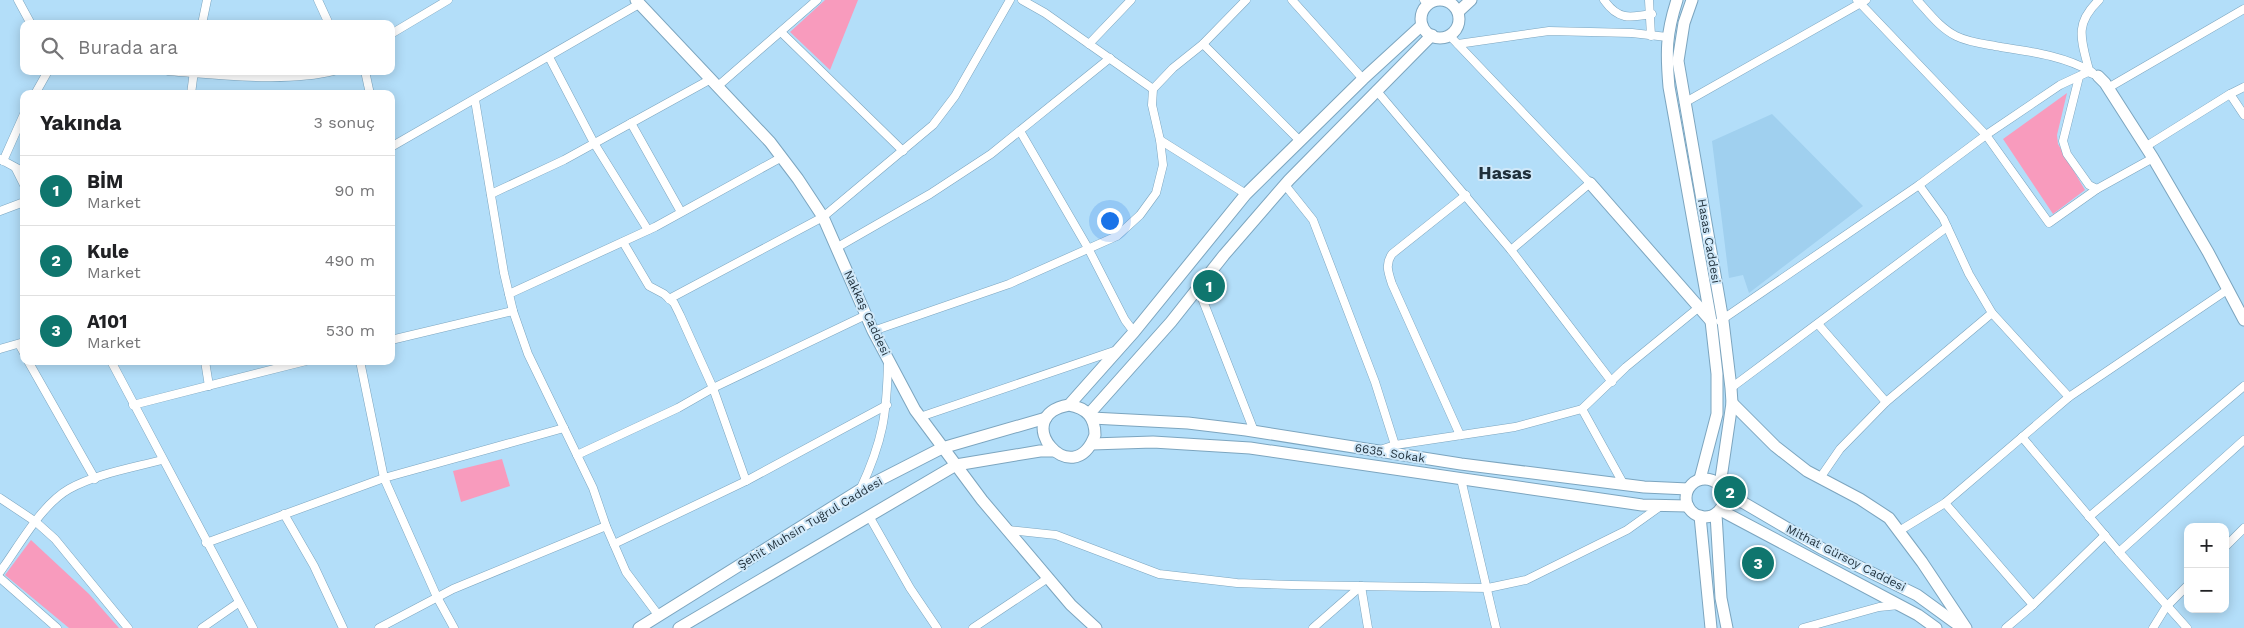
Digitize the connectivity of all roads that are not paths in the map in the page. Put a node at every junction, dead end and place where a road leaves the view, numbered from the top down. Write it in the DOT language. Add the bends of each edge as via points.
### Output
graph roads {
  1 [pos="18,0"];
  2 [pos="207,0"];
  3 [pos="318,0"];
  4 [pos="448,0"];
  5 [pos="817,0"];
  6 [pos="1010,0"];
  7 [pos="1023,0"];
  8 [pos="1131,0"];
  9 [pos="1246,0"];
  10 [pos="1292,0"];
  11 [pos="1443,0"];
  12 [pos="1471,0"];
  13 [pos="1604,0"];
  14 [pos="1650,0"];
  15 [pos="1677,0"];
  16 [pos="1692,0"];
  17 [pos="1917,0"];
  18 [pos="2098,0"];
  19 [pos="1861,1"];
  20 [pos="638,2"];
  21 [pos="1426,2"];
  22 [pos="2244,9"];
  23 [pos="1458,12"];
  24 [pos="1652,14"];
  25 [pos="29,20"];
  26 [pos="203,20"];
  27 [pos="327,20"];
  28 [pos="1422,24"];
  29 [pos="395,32"];
  30 [pos="781,32"];
  31 [pos="1449,35"];
  32 [pos="1432,36"];
  33 [pos="1651,36"];
  34 [pos="1667,37"];
  35 [pos="1089,44"];
  36 [pos="1202,44"];
  37 [pos="1458,44"];
  38 [pos="548,57"];
  39 [pos="1110,58"];
  40 [pos="2094,73"];
  41 [pos="46,75"];
  42 [pos="194,75"];
  43 [pos="251,75"];
  44 [pos="319,75"];
  45 [pos="366,75"];
  46 [pos="2079,77"];
  47 [pos="1363,79"];
  48 [pos="715,83"];
  49 [pos="2244,87"];
  50 [pos="2108,88"];
  51 [pos="1153,89"];
  52 [pos="37,90"];
  53 [pos="192,90"];
  54 [pos="369,90"];
  55 [pos="1376,90"];
  56 [pos="2230,94"];
  57 [pos="475,100"];
  58 [pos="1684,103"];
  59 [pos="2244,115"];
  60 [pos="20,121"];
  61 [pos="631,123"];
  62 [pos="1020,131"];
  63 [pos="1986,135"];
  64 [pos="1160,140"];
  65 [pos="1299,140"];
  66 [pos="594,143"];
  67 [pos="395,145"];
  68 [pos="2145,147"];
  69 [pos="903,151"];
  70 [pos="782,157"];
  71 [pos="2153,158"];
  72 [pos="1,160"];
  73 [pos="20,170"];
  74 [pos="1590,183"];
  75 [pos="1285,185"];
  76 [pos="1919,185"];
  77 [pos="2098,189"];
  78 [pos="491,194"];
  79 [pos="1246,194"];
  80 [pos="1466,195"];
  81 [pos="20,203"];
  82 [pos="0,210"];
  83 [pos="682,212"];
  84 [pos="823,217"];
  85 [pos="1947,227"];
  86 [pos="648,230"];
  87 [pos="623,242"];
  88 [pos="836,248"];
  89 [pos="1088,248"];
  90 [pos="1511,250"];
  91 [pos="1198,288"];
  92 [pos="2227,290"];
  93 [pos="509,294"];
  94 [pos="669,299"];
  95 [pos="1698,308"];
  96 [pos="512,311"];
  97 [pos="1992,313"];
  98 [pos="866,315"];
  99 [pos="1723,320"];
  100 [pos="2244,320"];
  101 [pos="1710,321"];
  102 [pos="1818,324"];
  103 [pos="873,331"];
  104 [pos="1134,332"];
  105 [pos="395,339"];
  106 [pos="20,343"];
  107 [pos="0,349"];
  108 [pos="1119,349"];
  109 [pos="888,358"];
  110 [pos="30,365"];
  111 [pos="113,365"];
  112 [pos="206,365"];
  113 [pos="274,365"];
  114 [pos="361,365"];
  115 [pos="1612,382"];
  116 [pos="209,386"];
  117 [pos="2244,386"];
  118 [pos="713,388"];
  119 [pos="1731,388"];
  120 [pos="2069,397"];
  121 [pos="1886,402"];
  122 [pos="1732,403"];
  123 [pos="132,405"];
  124 [pos="887,405"];
  125 [pos="1069,405"];
  126 [pos="1582,409"];
  127 [pos="1090,416"];
  128 [pos="920,417"];
  129 [pos="1046,418"];
  130 [pos="564,428"];
  131 [pos="1254,431"];
  132 [pos="1460,435"];
  133 [pos="2022,437"];
  134 [pos="2244,440"];
  135 [pos="1092,444"];
  136 [pos="1395,445"];
  137 [pos="942,448"];
  138 [pos="1052,451"];
  139 [pos="1376,451"];
  140 [pos="577,455"];
  141 [pos="162,460"];
  142 [pos="956,465"];
  143 [pos="384,478"];
  144 [pos="1461,478"];
  145 [pos="1820,478"];
  146 [pos="95,479"];
  147 [pos="1700,479"];
  148 [pos="746,481"];
  149 [pos="1624,485"];
  150 [pos="1688,489"];
  151 [pos="860,490"];
  152 [pos="1722,490"];
  153 [pos="0,498"];
  154 [pos="1945,503"];
  155 [pos="1662,505"];
  156 [pos="1688,506"];
  157 [pos="1718,512"];
  158 [pos="284,514"];
  159 [pos="869,516"];
  160 [pos="1700,516"];
  161 [pos="2089,517"];
  162 [pos="36,522"];
  163 [pos="606,526"];
  164 [pos="2244,528"];
  165 [pos="1008,530"];
  166 [pos="1899,531"];
  167 [pos="2104,535"];
  168 [pos="206,543"];
  169 [pos="2229,543"];
  170 [pos="614,544"];
  171 [pos="2118,552"];
  172 [pos="0,572"];
  173 [pos="0,578"];
  174 [pos="1048,578"];
  175 [pos="1361,586"];
  176 [pos="1488,588"];
  177 [pos="2184,589"];
  178 [pos="437,597"];
  179 [pos="238,603"];
  180 [pos="1898,605"];
  181 [pos="2033,606"];
  182 [pos="2166,607"];
  183 [pos="659,616"];
  184 [pos="1835,624"];
  185 [pos="692,625"];
  186 [pos="57,628"];
  187 [pos="128,628"];
  188 [pos="202,628"];
  189 [pos="253,628"];
  190 [pos="343,628"];
  191 [pos="378,628"];
  192 [pos="454,628"];
  193 [pos="639,628"];
  194 [pos="679,628"];
  195 [pos="937,628"];
  196 [pos="973,628"];
  197 [pos="1096,628"];
  198 [pos="1313,628"];
  199 [pos="1368,628"];
  200 [pos="1496,628"];
  201 [pos="1711,628"];
  202 [pos="1727,628"];
  203 [pos="1803,628"];
  204 [pos="1936,628"];
  205 [pos="1964,628"];
  206 [pos="2006,628"];
  207 [pos="2153,628"];
  208 [pos="2187,628"];
  1 -- 25 [label="street"];
  2 -- 26 [label="street"];
  3 -- 27 [label="street"];
  4 -- 29 [label="street"];
  5 -- 30 [label="street"];
  6 -- 69 [label="street" via="955,96 933,125"];
  7 -- 35 [label="street"];
  8 -- 35 [label="street"];
  9 -- 36 [label="street"];
  10 -- 47 [label="street"];
  11 -- 21 [label="main road"];
  11 -- 23 [label="main road"];
  12 -- 23 [label="main road"];
  13 -- 24 [label="street" via="1613,12 1622,16"];
  14 -- 24 [label="street"];
  15 -- 34 [label="main road, Hasas Caddesi"];
  16 -- 58 [label="main road, Hasas Caddesi" via="1684,23 1678,61"];
  17 -- 40 [label="street" via="1958,37 2046,54 2074,62"];
  18 -- 40 [label="street" via="2081,27 2082,42"];
  19 -- 58 [label="street"];
  19 -- 63 [label="street"];
  20 -- 38 [label="street"];
  20 -- 48 [label="main road, Nakkaş Caddesi"];
  21 -- 28 [label="main road"];
  22 -- 50 [label="street"];
  23 -- 31 [label="main road" via="1457,28"];
  24 -- 33 [label="street"];
  28 -- 32 [label="main road"];
  28 -- 47 [label="main road"];
  30 -- 48 [label="street"];
  30 -- 69 [label="street"];
  31 -- 32 [label="main road"];
  31 -- 37 [label="street"];
  32 -- 55 [label="main road"];
  33 -- 34 [label="street"];
  33 -- 37 [label="street" via="1549,31"];
  34 -- 101 [label="main road, Hasas Caddesi" via="1669,87"];
  35 -- 39 [label="street"];
  36 -- 51 [label="street"];
  36 -- 65 [label="street"];
  37 -- 74 [label="street"];
  38 -- 57 [label="street"];
  38 -- 66 [label="street"];
  39 -- 51 [label="street"];
  39 -- 62 [label="street"];
  40 -- 46 [label="street" via="2088,72"];
  40 -- 50 [label="main road"];
  41 -- 52 [label="street"];
  42 -- 53 [label="street"];
  43 -- 44 [label="street"];
  45 -- 54 [label="street"];
  46 -- 63 [label="street" via="2060,85"];
  46 -- 77 [label="street" via="2063,141 2067,154 2089,185"];
  47 -- 65 [label="main road"];
  48 -- 61 [label="street"];
  48 -- 70 [label="main road, Nakkaş Caddesi"];
  49 -- 56 [label="street"];
  50 -- 68 [label="main road"];
  51 -- 64 [label="street" via="1152,106"];
  55 -- 75 [label="main road"];
  55 -- 80 [label="street"];
  56 -- 59 [label="street"];
  56 -- 68 [label="street"];
  57 -- 67 [label="street"];
  57 -- 78 [label="street"];
  58 -- 99 [label="main road, Hasas Caddesi"];
  60 -- 72 [label="street"];
  61 -- 66 [label="street"];
  61 -- 83 [label="street"];
  62 -- 88 [label="street" via="930,194"];
  62 -- 89 [label="street"];
  63 -- 76 [label="street"];
  63 -- 77 [label="street" via="2049,223"];
  64 -- 79 [label="street"];
  64 -- 89 [label="street" via="1163,165 1156,194 1140,215 1117,236"];
  65 -- 79 [label="main road"];
  66 -- 78 [label="street"];
  66 -- 86 [label="street"];
  68 -- 71 [label="main road"];
  69 -- 84 [label="street"];
  70 -- 83 [label="street"];
  70 -- 84 [label="main road, Nakkaş Caddesi"];
  71 -- 77 [label="street"];
  71 -- 92 [label="main road"];
  72 -- 73 [label="street"];
  74 -- 90 [label="street"];
  74 -- 95 [label="main road"];
  75 -- 91 [label="main road"];
  75 -- 136 [label="street" via="1313,220 1375,382"];
  76 -- 85 [label="street"];
  76 -- 99 [label="street"];
  78 -- 93 [label="street"];
  79 -- 104 [label="main road"];
  80 -- 90 [label="street"];
  80 -- 132 [label="street" via="1392,254 1387,268"];
  81 -- 82 [label="street"];
  83 -- 86 [label="street"];
  84 -- 88 [label="main road, Nakkaş Caddesi"];
  84 -- 94 [label="street"];
  85 -- 97 [label="street"];
  85 -- 102 [label="street"];
  86 -- 87 [label="street"];
  87 -- 93 [label="street"];
  87 -- 94 [label="street" via="649,286"];
  88 -- 98 [label="main road, Nakkaş Caddesi"];
  89 -- 103 [label="street" via="1009,284"];
  89 -- 104 [label="street"];
  90 -- 115 [label="street"];
  91 -- 127 [label="main road"];
  91 -- 131 [label="street"];
  92 -- 100 [label="main road"];
  92 -- 120 [label="street"];
  93 -- 96 [label="street"];
  94 -- 118 [label="street" via="680,314"];
  95 -- 101 [label="main road"];
  95 -- 115 [label="street"];
  96 -- 105 [label="street"];
  96 -- 130 [label="street" via="528,354"];
  97 -- 120 [label="street"];
  97 -- 121 [label="street"];
  98 -- 103 [label="main road, Nakkaş Caddesi"];
  98 -- 118 [label="street"];
  99 -- 101 [label="street"];
  99 -- 119 [label="main road, Hasas Caddesi"];
  101 -- 147 [label="main road, Hasas Caddesi" via="1717,414"];
  102 -- 119 [label="street"];
  102 -- 121 [label="street"];
  103 -- 109 [label="main road, Nakkaş Caddesi"];
  104 -- 108 [label="main road"];
  106 -- 107 [label="street"];
  108 -- 125 [label="main road"];
  108 -- 128 [label="street"];
  109 -- 124 [label="street"];
  109 -- 128 [label="main road, Nakkaş Caddesi"];
  110 -- 146 [label="street"];
  111 -- 123 [label="street"];
  112 -- 116 [label="street"];
  113 -- 116 [label="street"];
  114 -- 143 [label="street"];
  115 -- 126 [label="street"];
  116 -- 123 [label="street"];
  117 -- 161 [label="street"];
  118 -- 140 [label="street"];
  118 -- 148 [label="street"];
  119 -- 122 [label="main road, Hasas Caddesi"];
  120 -- 133 [label="street"];
  121 -- 145 [label="street" via="1840,448"];
  122 -- 145 [label="main road, Mithat Gürsoy Caddesi" via="1775,446"];
  122 -- 152 [label="main road, Hasas Caddesi"];
  123 -- 141 [label="street"];
  124 -- 148 [label="street"];
  124 -- 151 [label="street" via="882,434"];
  125 -- 127 [label="main road" via="1078,406"];
  125 -- 129 [label="main road" via="1060,406"];
  126 -- 132 [label="street" via="1515,427"];
  126 -- 149 [label="street"];
  127 -- 131 [label="main road, 6635. Sokak"];
  127 -- 135 [label="main road" via="1095,435"];
  128 -- 137 [label="main road, Nakkaş Caddesi"];
  129 -- 137 [label="main road, Şehit Muhsin Tuğrul Caddesi"];
  129 -- 138 [label="main road" via="1043,435"];
  130 -- 140 [label="street"];
  130 -- 143 [label="street"];
  131 -- 139 [label="main road, 6635. Sokak"];
  132 -- 136 [label="street"];
  133 -- 154 [label="street"];
  133 -- 161 [label="street"];
  134 -- 171 [label="street"];
  135 -- 138 [label="main road" via="1078,455 1060,455"];
  135 -- 144 [label="main road, 6635. Sokak" via="1153,442 1241,448"];
  136 -- 139 [label="street"];
  137 -- 142 [label="main road, Nakkaş Caddesi"];
  137 -- 151 [label="main road, Şehit Muhsin Tuğrul Caddesi"];
  138 -- 142 [label="main road, Şehit Muhsin Tuğrul Caddesi"];
  139 -- 149 [label="main road, 6635. Sokak"];
  140 -- 163 [label="street"];
  141 -- 146 [label="street"];
  141 -- 168 [label="street"];
  142 -- 159 [label="main road, Şehit Muhsin Tuğrul Caddesi"];
  142 -- 165 [label="main road, Nakkaş Caddesi"];
  143 -- 158 [label="street"];
  143 -- 178 [label="street"];
  144 -- 155 [label="main road, 6635. Sokak" via="1642,505"];
  144 -- 176 [label="street"];
  145 -- 166 [label="main road, Mithat Gürsoy Caddesi" via="1889,518"];
  146 -- 162 [label="street" via="69,489"];
  147 -- 150 [label="main road"];
  147 -- 152 [label="main road" via="1711,479"];
  148 -- 170 [label="street"];
  149 -- 150 [label="main road, 6635. Sokak"];
  150 -- 156 [label="main road"];
  151 -- 183 [label="main road, Şehit Muhsin Tuğrul Caddesi"];
  152 -- 157 [label="main road" via="1725,500"];
  152 -- 205 [label="main road, Mithat Gürsoy Caddesi" via="1821,548 1917,595"];
  153 -- 162 [label="street"];
  154 -- 166 [label="street"];
  154 -- 181 [label="street"];
  155 -- 156 [label="main road, 6635. Sokak"];
  155 -- 176 [label="street" via="1627,530 1526,580"];
  156 -- 160 [label="main road"];
  157 -- 160 [label="main road"];
  157 -- 180 [label="main road, Mithat Gürsoy Caddesi"];
  157 -- 202 [label="main road" via="1721,598"];
  158 -- 168 [label="street"];
  158 -- 190 [label="street" via="314,566"];
  159 -- 185 [label="main road, Şehit Muhsin Tuğrul Caddesi"];
  159 -- 195 [label="street"];
  160 -- 201 [label="main road"];
  161 -- 167 [label="street"];
  162 -- 172 [label="street"];
  162 -- 187 [label="street" via="55,539"];
  163 -- 170 [label="street"];
  163 -- 178 [label="street"];
  164 -- 169 [label="street"];
  165 -- 174 [label="main road, Nakkaş Caddesi"];
  165 -- 175 [label="street" via="1056,535 1159,574 1237,583"];
  166 -- 205 [label="main road, Mithat Gürsoy Caddesi"];
  167 -- 171 [label="street"];
  167 -- 181 [label="street"];
  168 -- 179 [label="street"];
  170 -- 183 [label="street" via="626,572"];
  171 -- 182 [label="street"];
  173 -- 186 [label="street"];
  174 -- 196 [label="street"];
  174 -- 197 [label="main road, Nakkaş Caddesi"];
  175 -- 176 [label="street"];
  175 -- 198 [label="street"];
  175 -- 199 [label="street"];
  176 -- 200 [label="street"];
  177 -- 182 [label="street"];
  178 -- 191 [label="street"];
  178 -- 192 [label="street"];
  179 -- 188 [label="street"];
  179 -- 189 [label="street"];
  180 -- 184 [label="street" via="1879,607"];
  180 -- 204 [label="main road, Mithat Gürsoy Caddesi"];
  181 -- 206 [label="street"];
  182 -- 207 [label="street"];
  182 -- 208 [label="street"];
  183 -- 193 [label="main road, Şehit Muhsin Tuğrul Caddesi"];
  184 -- 203 [label="street"];
  185 -- 194 [label="main road, Şehit Muhsin Tuğrul Caddesi"];
}
